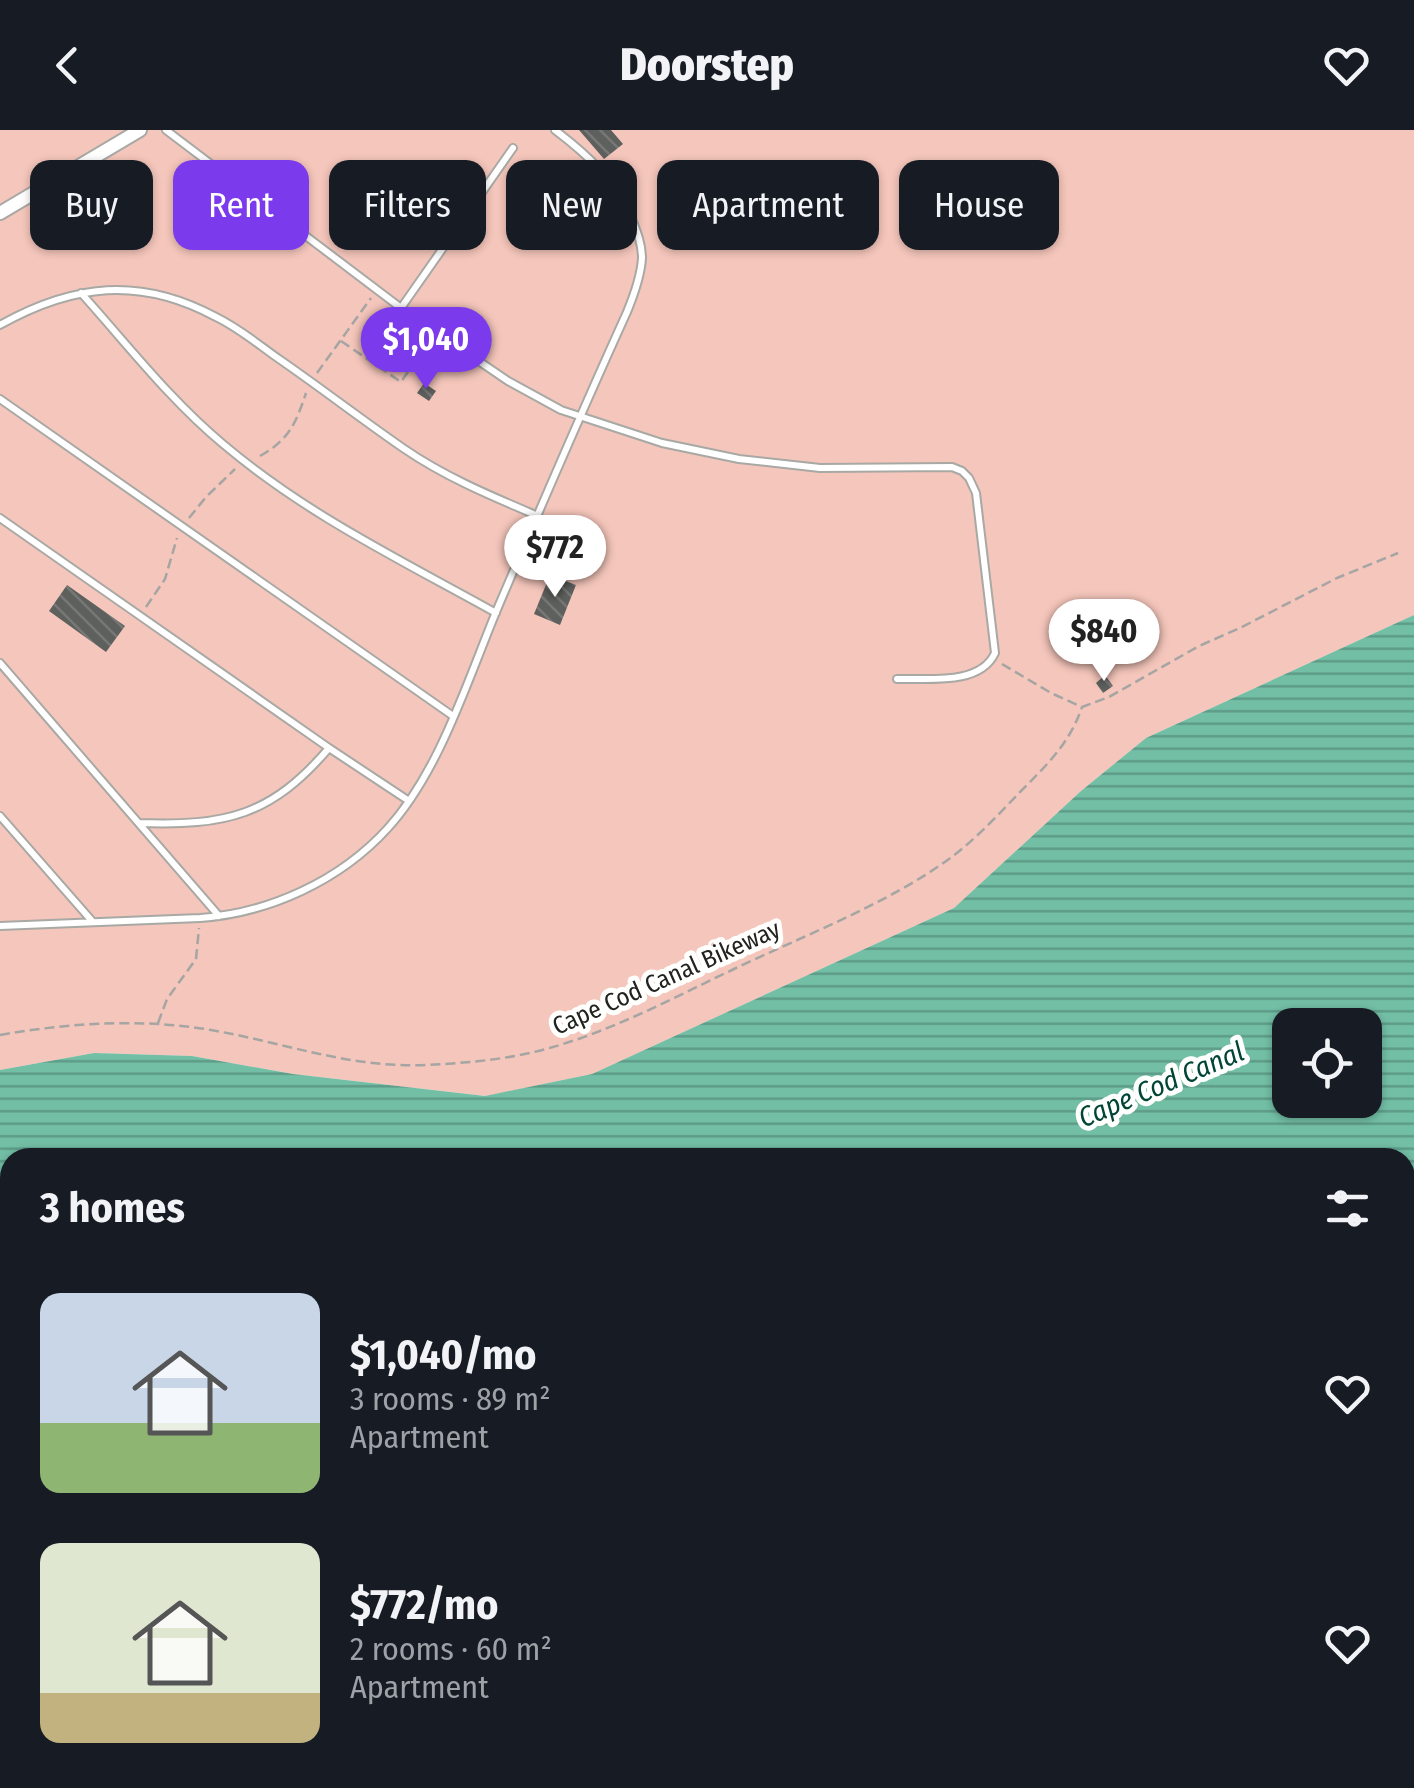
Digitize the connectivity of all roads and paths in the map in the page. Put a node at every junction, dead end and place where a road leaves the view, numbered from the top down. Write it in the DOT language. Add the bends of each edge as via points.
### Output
graph roads {
  1 [pos="140,130"];
  2 [pos="166,130"];
  3 [pos="555,130"];
  4 [pos="513,148"];
  5 [pos="0,213"];
  6 [pos="80,292"];
  7 [pos="401,308"];
  8 [pos="0,325"];
  9 [pos="436,332"];
  10 [pos="340,340"];
  11 [pos="0,400"];
  12 [pos="581,418"];
  13 [pos="538,516"];
  14 [pos="0,518"];
  15 [pos="1398,552"];
  16 [pos="496,612"];
  17 [pos="994,659"];
  18 [pos="0,663"];
  19 [pos="4,675"];
  20 [pos="897,678"];
  21 [pos="1082,708"];
  22 [pos="453,716"];
  23 [pos="329,748"];
  24 [pos="409,801"];
  25 [pos="0,816"];
  26 [pos="138,823"];
  27 [pos="220,916"];
  28 [pos="200,918"];
  29 [pos="93,922"];
  30 [pos="0,926"];
  31 [pos="158,1025"];
  32 [pos="0,1035"];
  1 -- 5 [label="street"];
  2 -- 7 [label="lane"];
  3 -- 12 [label="lane" via="605,173 626,206 642,257 634,293"];
  4 -- 7 [label="lane"];
  6 -- 8 [label="lane"];
  6 -- 13 [label="lane" via="147,292 216,316 424,461"];
  6 -- 16 [label="lane" via="222,444 346,531"];
  7 -- 9 [label="lane"];
  9 -- 10 [label="path" via="401,382"];
  9 -- 12 [label="lane" via="526,392"];
  11 -- 22 [label="lane"];
  12 -- 13 [label="lane"];
  12 -- 17 [label="lane" via="702,453 778,465 962,471 976,493"];
  13 -- 16 [label="lane"];
  14 -- 23 [label="lane"];
  15 -- 21 [label="path"];
  16 -- 22 [label="lane"];
  17 -- 20 [label="lane" via="960,676"];
  17 -- 21 [label="path"];
  18 -- 19 [label="lane"];
  19 -- 26 [label="lane"];
  21 -- 31 [label="path, Cape Cod Canal Bikeway" via="1053,759 935,869 890,896 577,1039 503,1058 399,1065"];
  22 -- 24 [label="lane"];
  23 -- 24 [label="lane"];
  23 -- 26 [label="lane" via="295,784 254,809 206,822"];
  24 -- 27 [label="lane" via="376,840 307,889"];
  25 -- 29 [label="lane"];
  26 -- 27 [label="lane"];
  27 -- 28 [label="lane"];
  28 -- 29 [label="lane"];
  28 -- 31 [label="path" via="196,959 167,999"];
  29 -- 30 [label="lane"];
  31 -- 32 [label="path, Cape Cod Canal Bikeway"];
}
